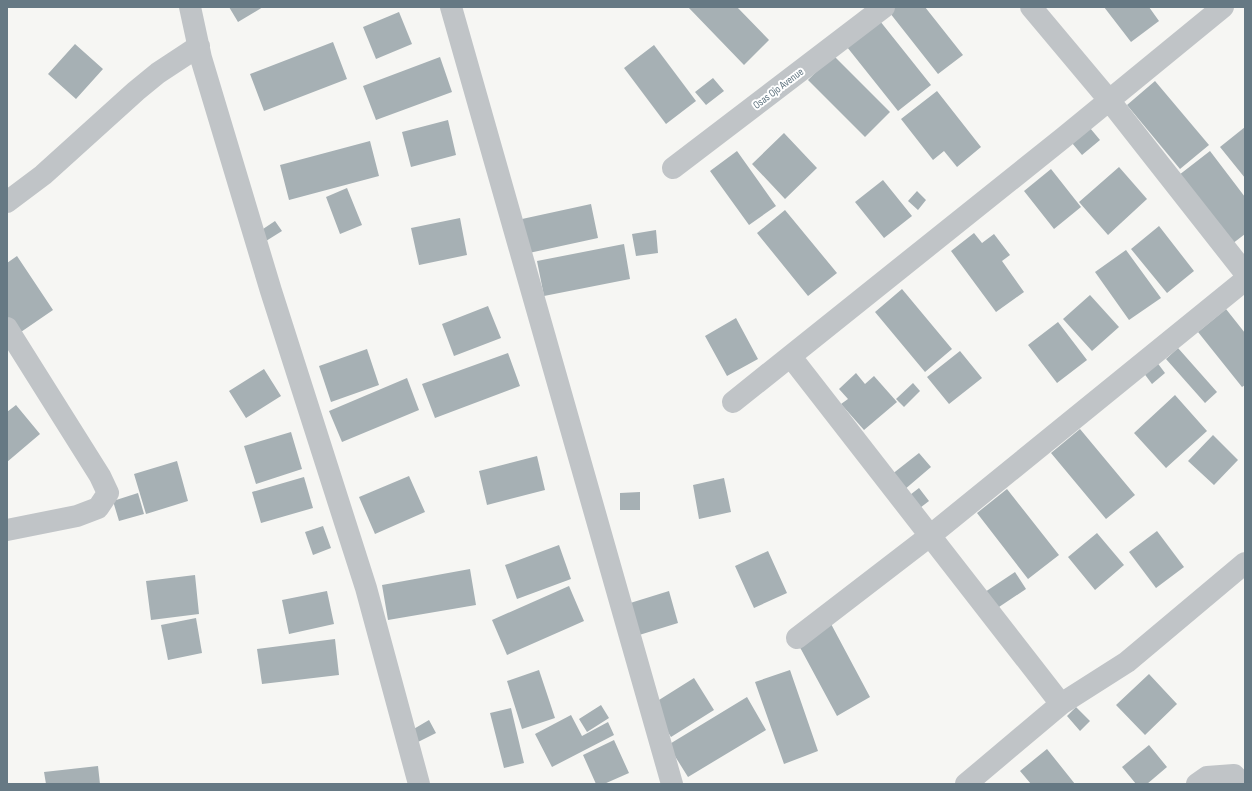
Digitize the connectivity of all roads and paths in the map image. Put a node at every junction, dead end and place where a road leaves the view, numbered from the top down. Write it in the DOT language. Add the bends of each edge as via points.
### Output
graph roads {
  1 [pos="190,7"];
  2 [pos="451,7"];
  3 [pos="884,7"];
  4 [pos="1031,7"];
  5 [pos="1223,7"];
  6 [pos="199,46"];
  7 [pos="1109,100"];
  8 [pos="673,168"];
  9 [pos="7,202"];
  10 [pos="1245,272"];
  11 [pos="1245,280"];
  12 [pos="7,328"];
  13 [pos="791,357"];
  14 [pos="733,402"];
  15 [pos="7,530"];
  16 [pos="930,535"];
  17 [pos="1245,563"];
  18 [pos="797,638"];
  19 [pos="1061,704"];
  20 [pos="419,784"];
  21 [pos="672,784"];
  22 [pos="966,784"];
  23 [pos="1197,784"];
  24 [pos="1243,784"];
  1 -- 6 [label="street"];
  2 -- 21 [label="street"];
  3 -- 8 [label="street, Osas Ojo Avenue"];
  4 -- 7 [label="street"];
  5 -- 7 [label="street"];
  6 -- 9 [label="street" via="147,82 43,175"];
  6 -- 20 [label="street" via="271,291 366,588"];
  7 -- 10 [label="street"];
  7 -- 13 [label="street"];
  11 -- 16 [label="street"];
  12 -- 15 [label="street" via="100,476 108,493 98,508 77,516"];
  13 -- 14 [label="street"];
  13 -- 16 [label="street"];
  16 -- 18 [label="street"];
  16 -- 19 [label="street"];
  17 -- 19 [label="street" via="1127,662"];
  19 -- 22 [label="street"];
  23 -- 24 [label="street" via="1207,777 1234,775"];
}
